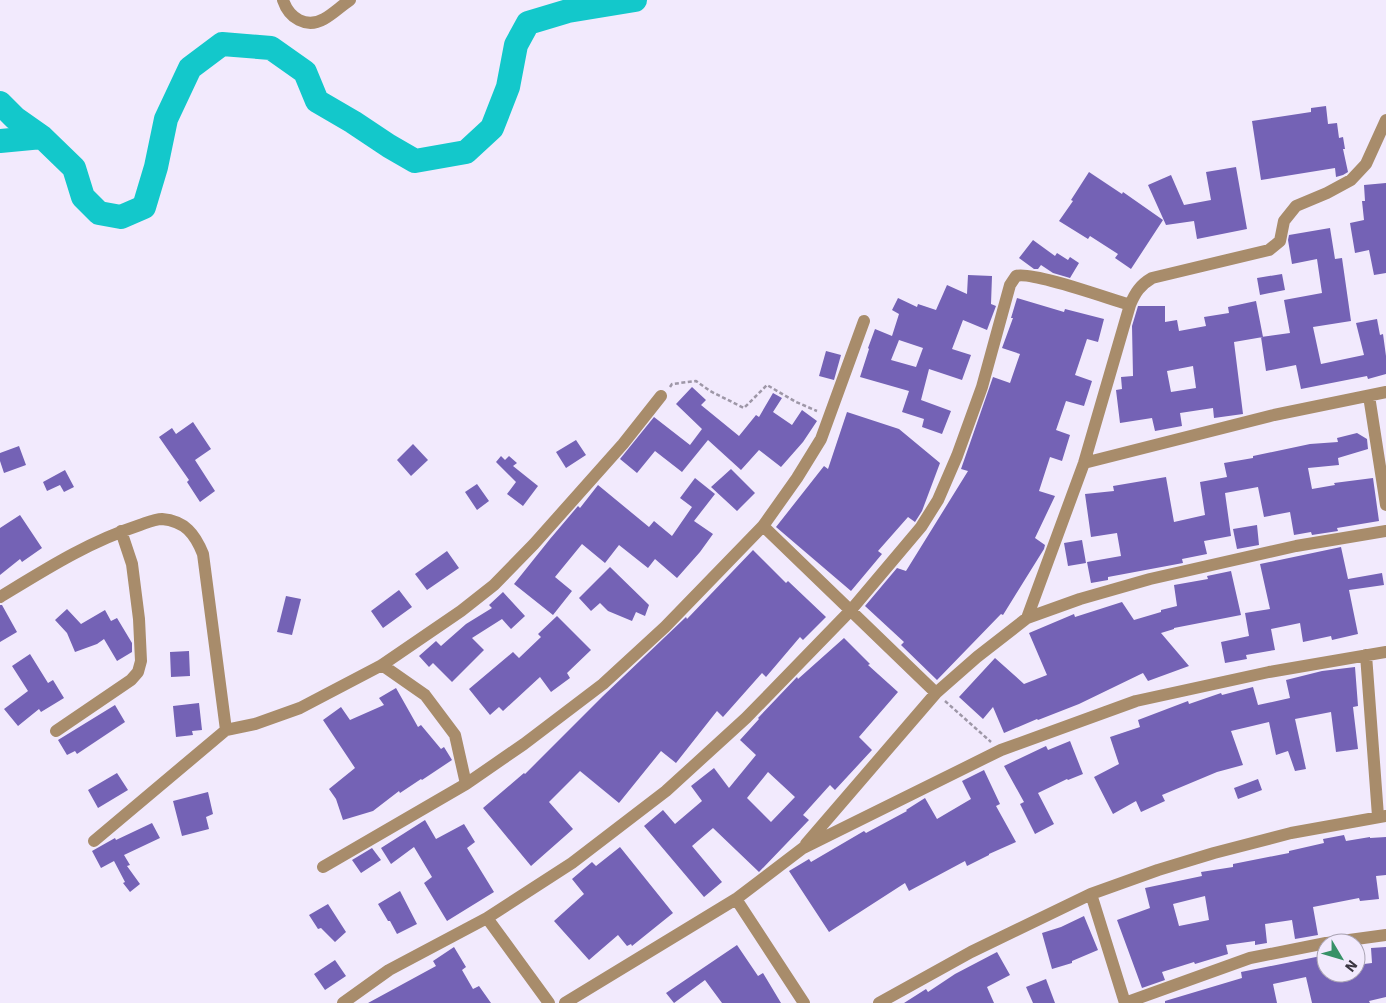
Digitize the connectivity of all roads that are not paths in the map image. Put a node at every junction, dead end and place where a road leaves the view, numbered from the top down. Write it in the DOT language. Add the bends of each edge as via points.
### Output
graph roads {
  1 [pos="283,0"];
  2 [pos="350,0"];
  3 [pos="1386,120"];
  4 [pos="1130,305"];
  5 [pos="864,321"];
  6 [pos="1386,392"];
  7 [pos="661,396"];
  8 [pos="1369,396"];
  9 [pos="1084,463"];
  10 [pos="1386,505"];
  11 [pos="763,526"];
  12 [pos="1386,530"];
  13 [pos="121,531"];
  14 [pos="0,597"];
  15 [pos="850,610"];
  16 [pos="1026,618"];
  17 [pos="1386,652"];
  18 [pos="1366,655"];
  19 [pos="382,665"];
  20 [pos="936,693"];
  21 [pos="226,730"];
  22 [pos="56,731"];
  23 [pos="466,784"];
  24 [pos="1382,816"];
  25 [pos="94,841"];
  26 [pos="803,848"];
  27 [pos="323,867"];
  28 [pos="1091,894"];
  29 [pos="736,899"];
  30 [pos="487,918"];
  31 [pos="1386,934"];
  32 [pos="1366,937"];
  33 [pos="1316,945"];
  34 [pos="343,1003"];
  35 [pos="549,1003"];
  36 [pos="565,1003"];
  37 [pos="804,1003"];
  38 [pos="879,1003"];
  39 [pos="1125,1003"];
  1 -- 2 [label="street" via="289,14 300,21 310,22 322,20"];
  3 -- 4 [label="street" via="1366,164 1351,180 1296,206 1284,221 1280,241 1268,250 1152,278 1136,291"];
  4 -- 9 [label="street"];
  4 -- 15 [label="street" via="1038,278 1022,274 1016,276 1010,286 982,387 938,500 921,527"];
  5 -- 11 [label="street" via="821,439"];
  6 -- 8 [label="street"];
  7 -- 19 [label="street" via="623,444 494,585"];
  8 -- 9 [label="street" via="1274,415"];
  8 -- 10 [label="street"];
  9 -- 16 [label="street"];
  11 -- 15 [label="street"];
  11 -- 23 [label="street" via="665,627 603,684"];
  12 -- 16 [label="street" via="1296,546 1150,579"];
  13 -- 14 [label="street" via="75,551"];
  13 -- 21 [label="street" via="160,519 179,523 197,539 203,554"];
  13 -- 22 [label="street" via="132,564 139,618 141,661 138,672"];
  15 -- 20 [label="street"];
  15 -- 30 [label="street" via="746,718 666,791 572,863"];
  16 -- 20 [label="street"];
  17 -- 18 [label="street"];
  18 -- 24 [label="street"];
  18 -- 26 [label="street" via="1136,701 1000,750"];
  19 -- 21 [label="street" via="300,708 255,724"];
  19 -- 23 [label="street" via="425,695 455,735"];
  20 -- 26 [label="street"];
  21 -- 25 [label="street"];
  23 -- 27 [label="street"];
  24 -- 28 [label="street" via="1291,833 1214,853"];
  26 -- 29 [label="street"];
  28 -- 38 [label="street" via="971,952"];
  28 -- 39 [label="street"];
  29 -- 36 [label="street"];
  29 -- 37 [label="street"];
  30 -- 34 [label="street" via="389,970"];
  30 -- 35 [label="street"];
  31 -- 32 [label="street"];
  33 -- 39 [label="street" via="1250,958"];
}
